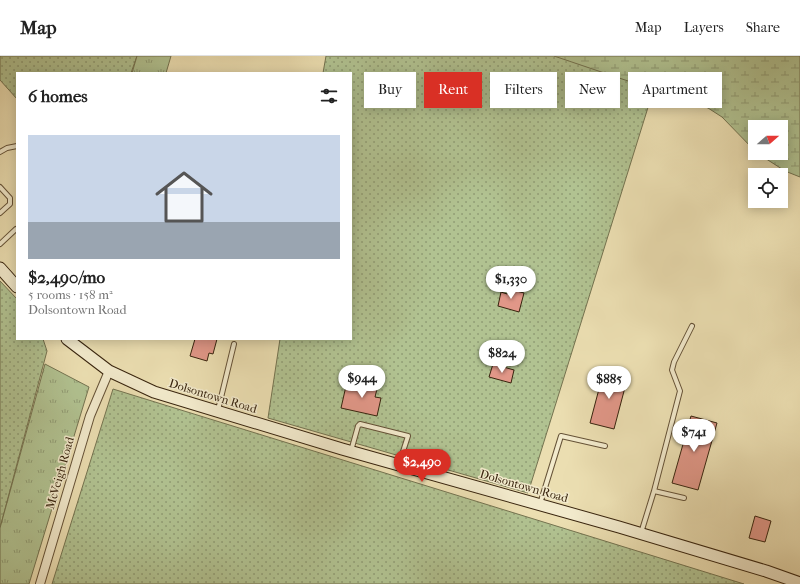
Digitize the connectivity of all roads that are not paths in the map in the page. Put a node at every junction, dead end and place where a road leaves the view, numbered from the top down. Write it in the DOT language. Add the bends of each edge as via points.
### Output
graph roads {
  1 [pos="16,146"];
  2 [pos="0,152"];
  3 [pos="0,187"];
  4 [pos="0,213"];
  5 [pos="16,229"];
  6 [pos="0,244"];
  7 [pos="0,268"];
  8 [pos="16,286"];
  9 [pos="692,326"];
  10 [pos="68,340"];
  11 [pos="234,344"];
  12 [pos="109,371"];
  13 [pos="217,412"];
  14 [pos="605,446"];
  15 [pos="351,451"];
  16 [pos="399,465"];
  17 [pos="654,491"];
  18 [pos="684,498"];
  19 [pos="540,504"];
  20 [pos="641,534"];
  21 [pos="800,583"];
  22 [pos="40,584"];
  1 -- 2 [label="lane"];
  3 -- 4 [label="lane" via="10,198 10,204"];
  5 -- 6 [label="lane"];
  7 -- 8 [label="street"];
  9 -- 17 [label="lane" via="672,370 680,391"];
  10 -- 12 [label="street, Dolsontown Road"];
  11 -- 13 [label="lane"];
  12 -- 13 [label="street, Dolsontown Road" via="154,392"];
  12 -- 22 [label="street, McVeigh Road" via="90,416"];
  13 -- 15 [label="street, Dolsontown Road"];
  14 -- 19 [label="lane" via="561,436"];
  15 -- 16 [label="street, Dolsontown Road"];
  15 -- 16 [label="lane" via="360,424 408,436"];
  16 -- 19 [label="street, Dolsontown Road"];
  17 -- 18 [label="lane"];
  17 -- 20 [label="lane"];
  19 -- 20 [label="street, Dolsontown Road"];
  20 -- 21 [label="street, Dolsontown Road"];
}
